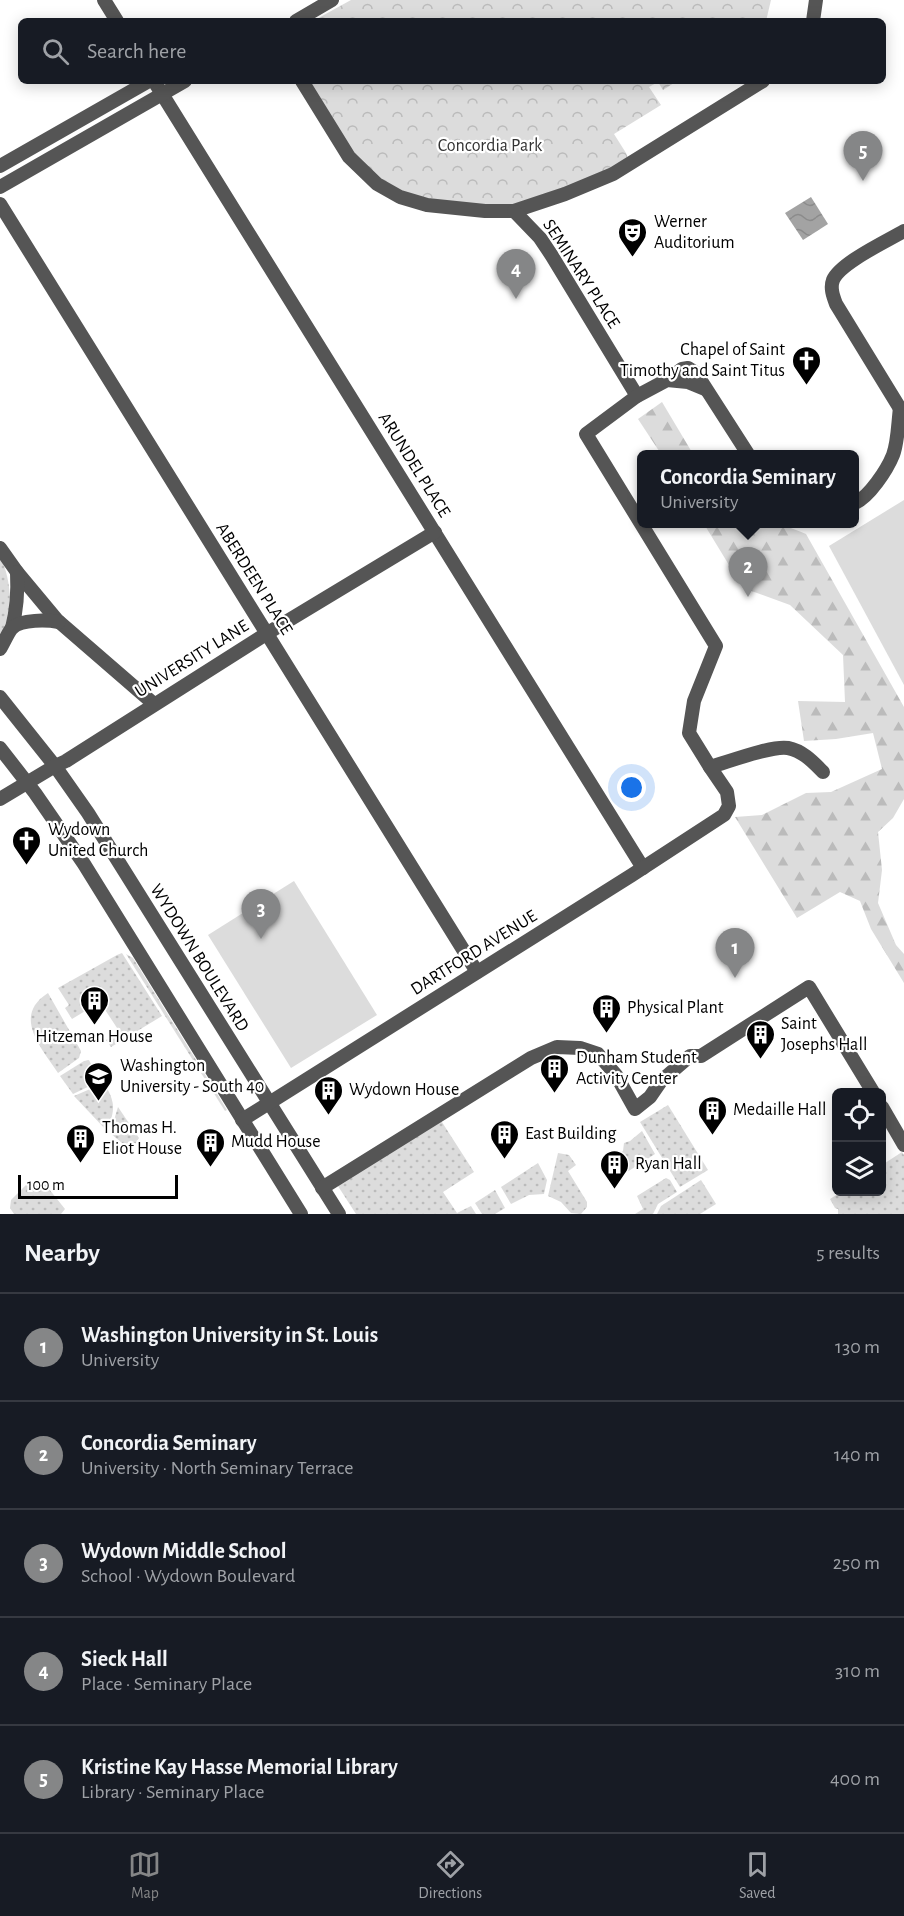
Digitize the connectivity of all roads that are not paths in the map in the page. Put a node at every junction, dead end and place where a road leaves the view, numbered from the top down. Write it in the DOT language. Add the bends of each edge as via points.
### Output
graph roads {
  1 [pos="104,0"];
  2 [pos="816,0"];
  3 [pos="328,1"];
  4 [pos="115,18"];
  5 [pos="301,18"];
  6 [pos="813,18"];
  7 [pos="144,84"];
  8 [pos="156,84"];
  9 [pos="180,84"];
  10 [pos="304,84"];
  11 [pos="758,84"];
  12 [pos="162,94"];
  13 [pos="0,166"];
  14 [pos="0,187"];
  15 [pos="0,204"];
  16 [pos="514,211"];
  17 [pos="904,231"];
  18 [pos="637,396"];
  19 [pos="902,411"];
  20 [pos="745,450"];
  21 [pos="899,454"];
  22 [pos="859,501"];
  23 [pos="637,517"];
  24 [pos="644,528"];
  25 [pos="435,532"];
  26 [pos="0,548"];
  27 [pos="17,572"];
  28 [pos="59,622"];
  29 [pos="12,628"];
  30 [pos="266,634"];
  31 [pos="0,649"];
  32 [pos="0,697"];
  33 [pos="154,704"];
  34 [pos="0,748"];
  35 [pos="55,766"];
  36 [pos="710,767"];
  37 [pos="824,772"];
  38 [pos="27,782"];
  39 [pos="0,799"];
  40 [pos="643,868"];
  41 [pos="477,972"];
  42 [pos="871,1088"];
  43 [pos="268,1102"];
  44 [pos="886,1114"];
  45 [pos="242,1120"];
  46 [pos="904,1145"];
  47 [pos="322,1188"];
  48 [pos="302,1214"];
  49 [pos="339,1214"];
  1 -- 4 [label="street"];
  2 -- 6 [label="street"];
  3 -- 5 [label="street"];
  7 -- 13 [label="street"];
  8 -- 12 [label="street, ARUNDEL PLACE"];
  9 -- 12 [label="street"];
  10 -- 16 [label="street" via="349,157 377,184 400,197 427,205"];
  11 -- 16 [label="street" via="613,174"];
  12 -- 14 [label="street"];
  12 -- 25 [label="street, ARUNDEL PLACE"];
  15 -- 30 [label="street, ABERDEEN PLACE"];
  16 -- 18 [label="street, SEMINARY PLACE" via="546,247"];
  17 -- 19 [label="street" via="844,267 832,282 836,304"];
  18 -- 20 [label="street" via="688,368 696,373"];
  18 -- 23 [label="street" via="586,434"];
  19 -- 21 [label="street"];
  21 -- 22 [label="street"];
  24 -- 36 [label="street" via="716,646 694,700 689,733"];
  25 -- 30 [label="street, UNIVERSITY LANE"];
  25 -- 40 [label="street, ARUNDEL PLACE"];
  26 -- 27 [label="street"];
  27 -- 28 [label="street"];
  27 -- 29 [label="street"];
  28 -- 29 [label="street" via="35,621"];
  28 -- 33 [label="street"];
  29 -- 31 [label="street"];
  30 -- 33 [label="street, UNIVERSITY LANE"];
  30 -- 41 [label="street, ABERDEEN PLACE"];
  32 -- 35 [label="street, WYDOWN BOULEVARD"];
  33 -- 35 [label="street, UNIVERSITY LANE"];
  34 -- 38 [label="street"];
  35 -- 38 [label="street, UNIVERSITY LANE"];
  35 -- 43 [label="street, WYDOWN BOULEVARD"];
  36 -- 37 [label="street" via="789,748 805,755"];
  36 -- 40 [label="street, DARTFORD AVENUE" via="727,792 729,806 724,815"];
  38 -- 39 [label="street, UNIVERSITY LANE"];
  38 -- 45 [label="street" via="84,864"];
  40 -- 41 [label="street, DARTFORD AVENUE"];
  41 -- 43 [label="street, DARTFORD AVENUE"];
  42 -- 47 [label="street" via="809,987 701,1056 690,1056 635,1109 616,1075 598,1054 558,1047 531,1058"];
  43 -- 45 [label="street, DARTFORD AVENUE"];
  43 -- 47 [label="street, WYDOWN BOULEVARD"];
  44 -- 46 [label="street"];
  45 -- 48 [label="street"];
  47 -- 49 [label="street, WYDOWN BOULEVARD"];
}
